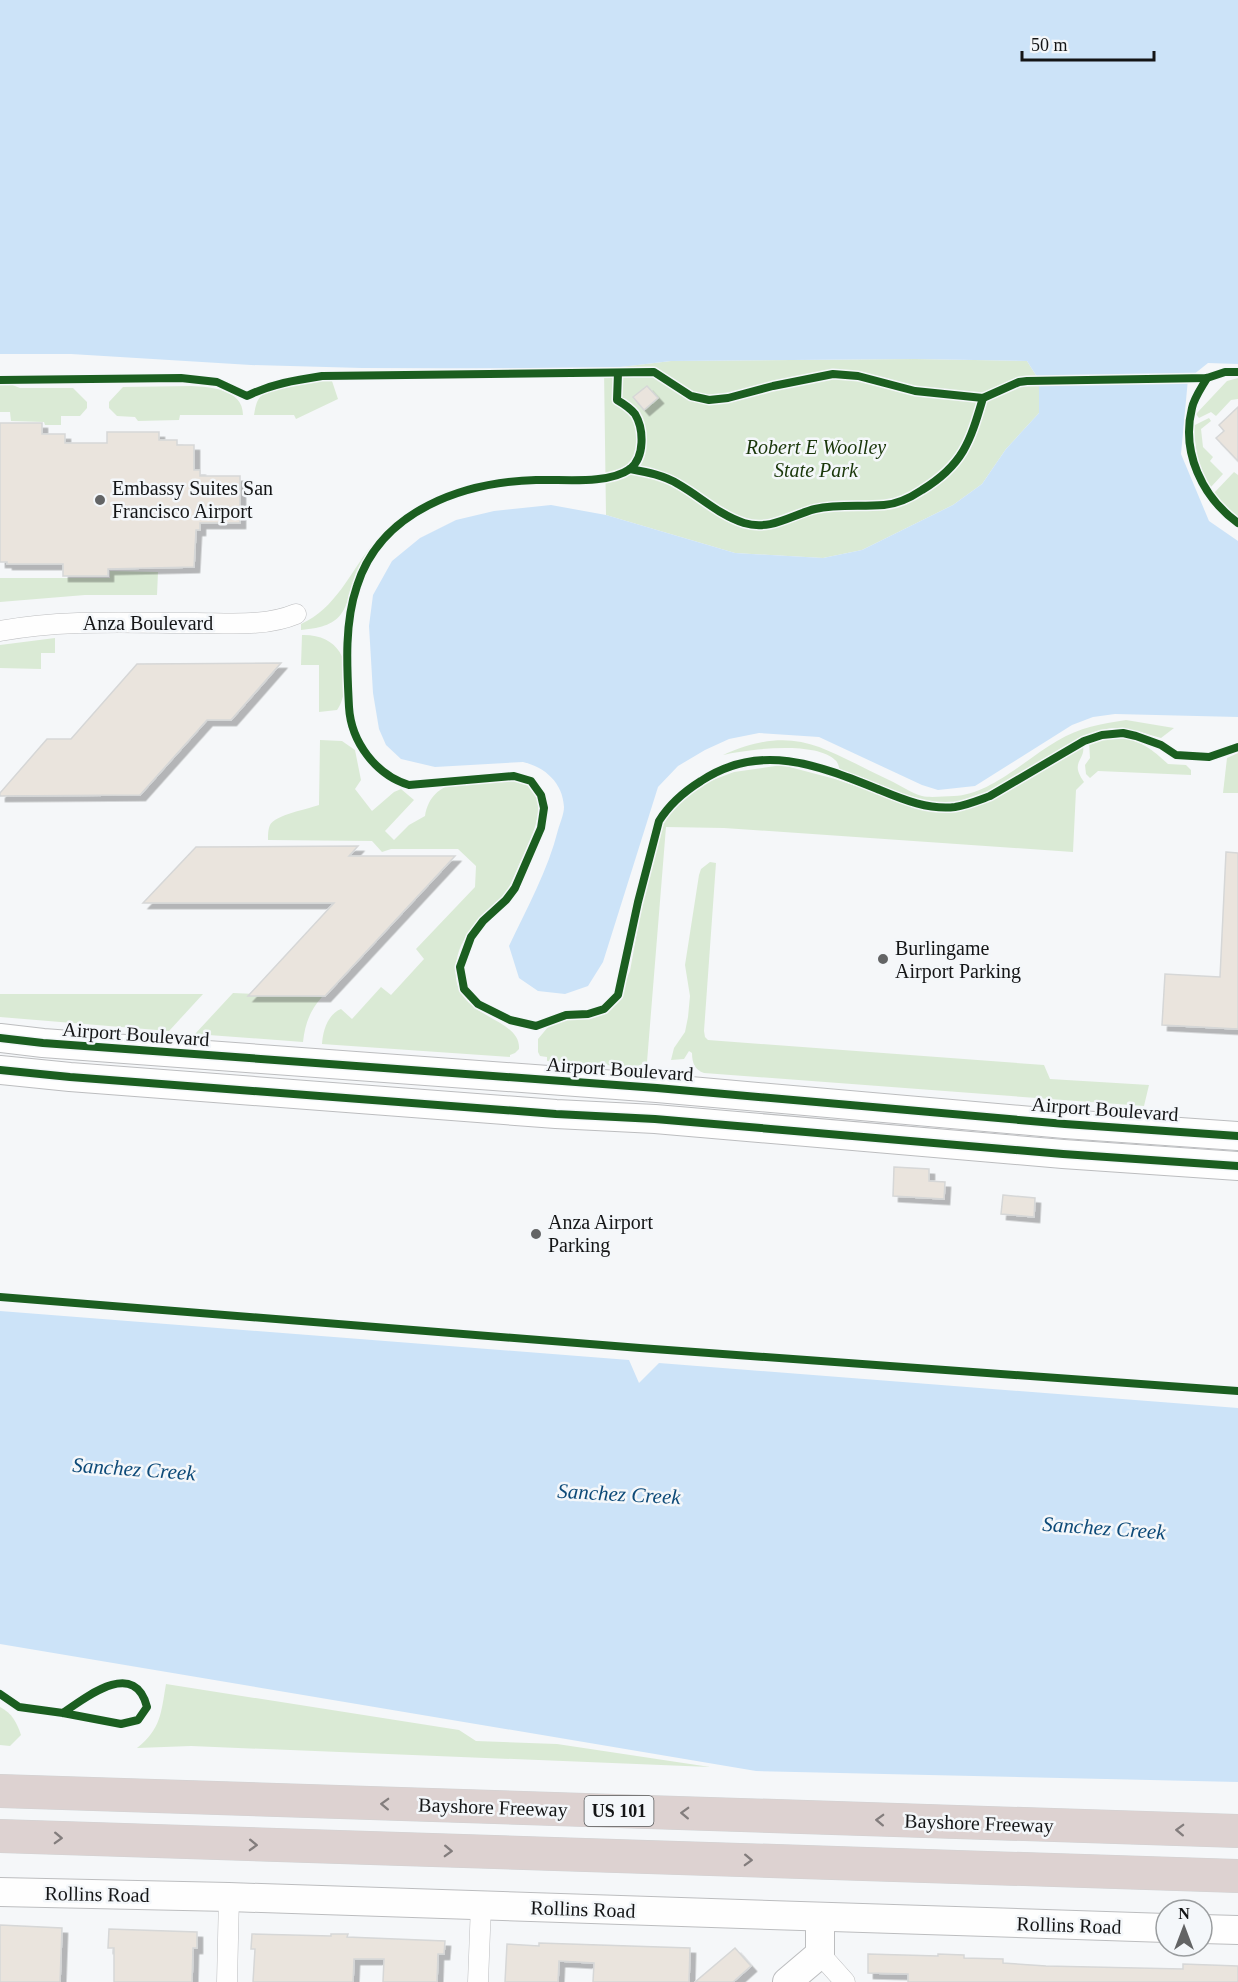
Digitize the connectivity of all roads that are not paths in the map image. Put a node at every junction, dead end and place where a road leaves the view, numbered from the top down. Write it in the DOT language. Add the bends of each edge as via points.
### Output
graph roads {
  1 [pos="296,614"];
  2 [pos="0,631"];
  3 [pos="0,1038"];
  4 [pos="316,1063"];
  5 [pos="0,1070"];
  6 [pos="561,1081"];
  7 [pos="312,1096"];
  8 [pos="834,1104"];
  9 [pos="556,1114"];
  10 [pos="968,1115"];
  11 [pos="830,1135"];
  12 [pos="1238,1136"];
  13 [pos="966,1145"];
  14 [pos="1238,1166"];
  15 [pos="0,1791"];
  16 [pos="1238,1831"];
  17 [pos="0,1836"];
  18 [pos="1238,1876"];
  19 [pos="0,1892"];
  20 [pos="228,1897"];
  21 [pos="481,1905"];
  22 [pos="820,1917"];
  23 [pos="1154,1928"];
  24 [pos="1214,1929"];
  25 [pos="1238,1930"];
  26 [pos="820,1954"];
  27 [pos="226,1982"];
  28 [pos="478,1982"];
  29 [pos="787,1982"];
  30 [pos="845,1982"];
  1 -- 2 [label="street, Anza Boulevard" via="266,622 91,622"];
  3 -- 4 [label="main road, Airport Boulevard"];
  4 -- 6 [label="main road, Airport Boulevard"];
  4 -- 7 [label="main road"];
  5 -- 7 [label="main road"];
  6 -- 8 [label="main road, Airport Boulevard"];
  6 -- 9 [label="main road"];
  7 -- 9 [label="main road"];
  8 -- 10 [label="main road, Airport Boulevard"];
  8 -- 11 [label="main road"];
  9 -- 11 [label="main road"];
  10 -- 12 [label="main road, Airport Boulevard"];
  10 -- 13 [label="main road"];
  11 -- 13 [label="main road"];
  13 -- 14 [label="main road"];
  16 -- 15 [label="highway, Bayshore Freeway / US 101, one-way"];
  17 -- 18 [label="highway, US 101, one-way"];
  19 -- 20 [label="main road, Rollins Road"];
  20 -- 21 [label="main road, Rollins Road"];
  20 -- 27 [label="street"];
  21 -- 22 [label="main road, Rollins Road"];
  21 -- 28 [label="street"];
  22 -- 23 [label="main road, Rollins Road"];
  22 -- 26 [label="main road"];
  24 -- 25 [label="main road"];
  26 -- 29 [label="main road"];
  26 -- 30 [label="street"];
}
